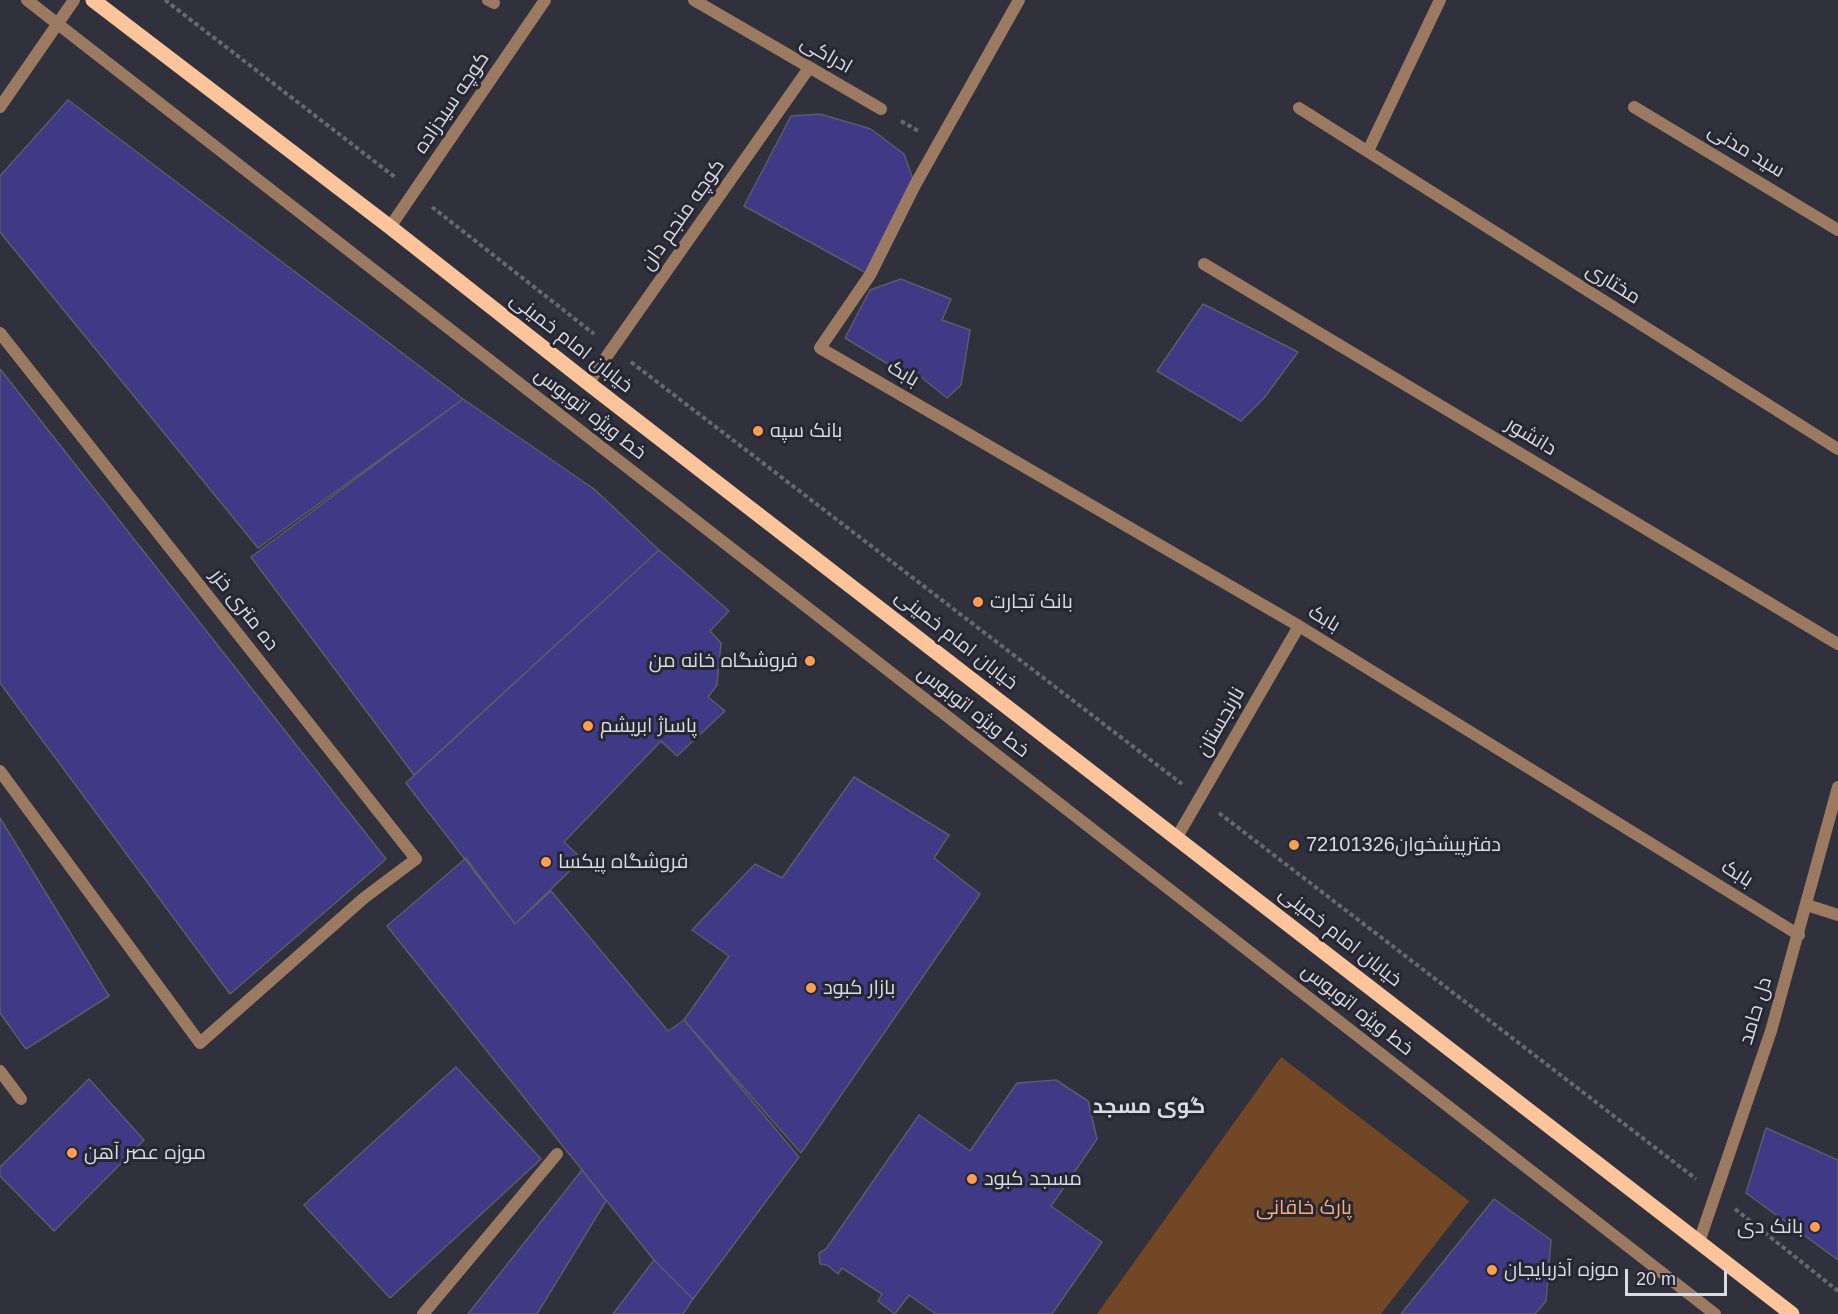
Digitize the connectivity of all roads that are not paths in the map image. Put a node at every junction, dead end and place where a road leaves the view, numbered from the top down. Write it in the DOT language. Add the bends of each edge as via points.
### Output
graph roads {
  1 [pos="27,0"];
  2 [pos="74,0"];
  3 [pos="93,0"];
  4 [pos="545,0"];
  5 [pos="694,0"];
  6 [pos="1019,0"];
  7 [pos="1440,0"];
  8 [pos="58,24"];
  9 [pos="809,68"];
  10 [pos="0,107"];
  11 [pos="1634,107"];
  12 [pos="1299,108"];
  13 [pos="881,109"];
  14 [pos="1368,151"];
  15 [pos="390,227"];
  16 [pos="1838,230"];
  17 [pos="1204,264"];
  18 [pos="0,333"];
  19 [pos="588,383"];
  20 [pos="1838,449"];
  21 [pos="1299,626"];
  22 [pos="1838,644"];
  23 [pos="0,771"];
  24 [pos="1838,787"];
  25 [pos="1177,837"];
  26 [pos="1807,904"];
  27 [pos="1838,915"];
  28 [pos="1799,935"];
  29 [pos="0,1071"];
  30 [pos="21,1099"];
  31 [pos="557,1154"];
  32 [pos="1699,1242"];
  33 [pos="423,1314"];
  34 [pos="1715,1314"];
  35 [pos="1792,1314"];
  1 -- 8 [label="street, خط ویژه اتوبوس"];
  2 -- 8 [label="street"];
  3 -- 15 [label="main road, خیابان امام خمینی"];
  4 -- 15 [label="street, کوچه سیدزاده"];
  5 -- 9 [label="street, ادراکی"];
  6 -- 21 [label="street, بابک" via="870,275 820,348"];
  7 -- 14 [label="street"];
  8 -- 10 [label="street"];
  8 -- 34 [label="street, خط ویژه اتوبوس"];
  9 -- 13 [label="street, ادراکی"];
  9 -- 19 [label="street, کوچه منجم دان"];
  11 -- 16 [label="street, سید مدنی"];
  12 -- 14 [label="street, مختاری"];
  14 -- 20 [label="street, مختاری"];
  15 -- 19 [label="main road, خیابان امام خمینی"];
  17 -- 22 [label="street, دانشور"];
  18 -- 23 [label="street, ده متری خزر" via="416,859 364,898 200,1042"];
  19 -- 25 [label="main road, خیابان امام خمینی"];
  21 -- 25 [label="street, نارنجستان"];
  21 -- 28 [label="street, بابک"];
  24 -- 26 [label="street, دل حامد"];
  25 -- 32 [label="main road, خیابان امام خمینی"];
  26 -- 27 [label="street"];
  26 -- 28 [label="street, دل حامد"];
  28 -- 32 [label="street, دل حامد" via="1772,1031"];
  29 -- 30 [label="street"];
  31 -- 33 [label="street"];
  32 -- 35 [label="main road, خیابان امام خمینی"];
}
